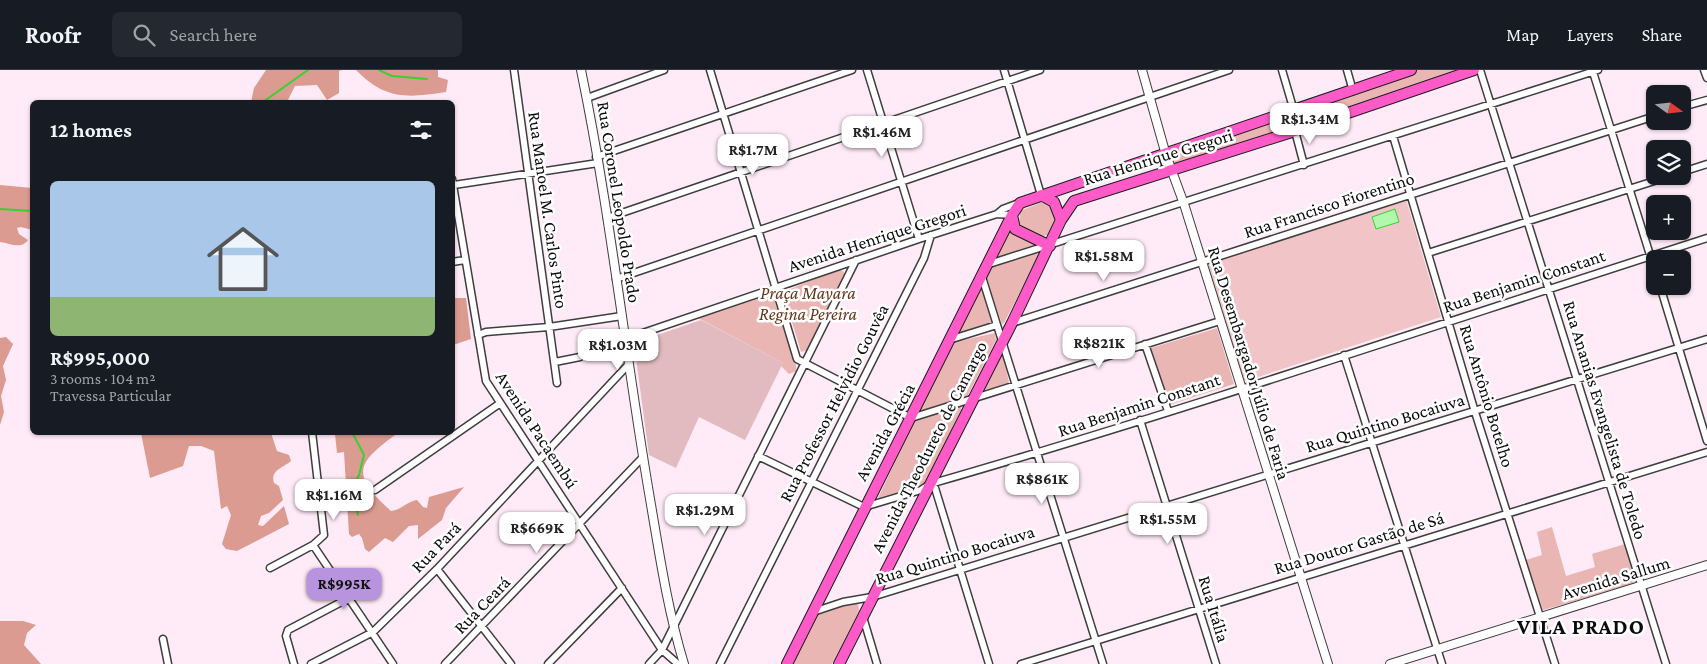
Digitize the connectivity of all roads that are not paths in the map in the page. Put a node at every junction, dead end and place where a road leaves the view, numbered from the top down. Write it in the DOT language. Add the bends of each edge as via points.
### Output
graph roads {
  1 [pos="514,70"];
  2 [pos="581,70"];
  3 [pos="664,70"];
  4 [pos="710,70"];
  5 [pos="852,70"];
  6 [pos="867,70"];
  7 [pos="1004,70"];
  8 [pos="1040,70"];
  9 [pos="1142,70"];
  10 [pos="1230,70"];
  11 [pos="1282,70"];
  12 [pos="1347,70"];
  13 [pos="1411,70"];
  14 [pos="1474,70"];
  15 [pos="1480,70"];
  16 [pos="1704,70"];
  17 [pos="1596,71"];
  18 [pos="1458,72"];
  19 [pos="1707,78"];
  20 [pos="1008,81"];
  21 [pos="1353,90"];
  22 [pos="1150,97"];
  23 [pos="587,98"];
  24 [pos="1707,100"];
  25 [pos="1490,104"];
  26 [pos="1691,104"];
  27 [pos="1294,111"];
  28 [pos="724,115"];
  29 [pos="1646,119"];
  30 [pos="882,124"];
  31 [pos="1611,130"];
  32 [pos="1295,131"];
  33 [pos="1393,136"];
  34 [pos="1025,139"];
  35 [pos="1166,155"];
  36 [pos="597,160"];
  37 [pos="1509,163"];
  38 [pos="1707,164"];
  39 [pos="1304,165"];
  40 [pos="1691,169"];
  41 [pos="1172,170"];
  42 [pos="741,172"];
  43 [pos="529,174"];
  44 [pos="901,181"];
  45 [pos="455,182"];
  46 [pos="1646,184"];
  47 [pos="1629,190"];
  48 [pos="1411,194"];
  49 [pos="1041,195"];
  50 [pos="1020,203"];
  51 [pos="1184,204"];
  52 [pos="455,208"];
  53 [pos="997,214"];
  54 [pos="1012,215"];
  55 [pos="607,218"];
  56 [pos="1061,220"];
  57 [pos="1527,222"];
  58 [pos="758,232"];
  59 [pos="931,235"];
  60 [pos="1707,238"];
  61 [pos="919,239"];
  62 [pos="1050,246"];
  63 [pos="1648,250"];
  64 [pos="1669,250"];
  65 [pos="1428,253"];
  66 [pos="1646,257"];
  67 [pos="465,260"];
  68 [pos="856,260"];
  69 [pos="1202,261"];
  70 [pos="455,262"];
  71 [pos="988,264"];
  72 [pos="982,277"];
  73 [pos="616,278"];
  74 [pos="776,287"];
  75 [pos="1548,289"];
  76 [pos="1663,295"];
  77 [pos="622,316"];
  78 [pos="1220,321"];
  79 [pos="1449,321"];
  80 [pos="1012,323"];
  81 [pos="997,325"];
  82 [pos="549,327"];
  83 [pos="478,335"];
  84 [pos="625,338"];
  85 [pos="952,339"];
  86 [pos="1707,339"];
  87 [pos="1002,340"];
  88 [pos="1145,344"];
  89 [pos="1679,348"];
  90 [pos="1344,355"];
  91 [pos="580,357"];
  92 [pos="554,362"];
  93 [pos="803,364"];
  94 [pos="628,365"];
  95 [pos="1576,379"];
  96 [pos="557,383"];
  97 [pos="1016,384"];
  98 [pos="1241,389"];
  99 [pos="858,390"];
  100 [pos="972,398"];
  101 [pos="499,404"];
  102 [pos="1168,411"];
  103 [pos="1475,412"];
  104 [pos="911,418"];
  105 [pos="1140,420"];
  106 [pos="455,434"];
  107 [pos="312,435"];
  108 [pos="444,435"];
  109 [pos="454,435"];
  110 [pos="447,440"];
  111 [pos="1707,441"];
  112 [pos="1372,444"];
  113 [pos="1707,452"];
  114 [pos="1037,453"];
  115 [pos="758,456"];
  116 [pos="643,457"];
  117 [pos="538,462"];
  118 [pos="1268,475"];
  119 [pos="1608,482"];
  120 [pos="811,483"];
  121 [pos="930,484"];
  122 [pos="375,490"];
  123 [pos="1167,505"];
  124 [pos="864,507"];
  125 [pos="1507,514"];
  126 [pos="580,524"];
  127 [pos="1064,538"];
  128 [pos="313,545"];
  129 [pos="1404,545"];
  130 [pos="1707,565"];
  131 [pos="270,568"];
  132 [pos="959,568"];
  133 [pos="437,569"];
  134 [pos="1302,576"];
  135 [pos="1640,586"];
  136 [pos="622,588"];
  137 [pos="872,597"];
  138 [pos="349,598"];
  139 [pos="1198,610"];
  140 [pos="813,612"];
  141 [pos="863,617"];
  142 [pos="1541,617"];
  143 [pos="672,625"];
  144 [pos="483,626"];
  145 [pos="373,632"];
  146 [pos="163,639"];
  147 [pos="1095,641"];
  148 [pos="1437,649"];
  149 [pos="662,650"];
  150 [pos="168,664"];
  151 [pos="294,664"];
  152 [pos="311,664"];
  153 [pos="393,664"];
  154 [pos="445,664"];
  155 [pos="511,664"];
  156 [pos="548,664"];
  157 [pos="649,664"];
  158 [pos="678,664"];
  159 [pos="684,664"];
  160 [pos="720,664"];
  161 [pos="787,664"];
  162 [pos="838,664"];
  163 [pos="877,664"];
  164 [pos="989,664"];
  165 [pos="1021,664"];
  166 [pos="1103,664"];
  167 [pos="1216,664"];
  168 [pos="1328,664"];
  169 [pos="1390,664"];
  170 [pos="1442,664"];
  171 [pos="1555,664"];
  172 [pos="1666,664"];
  1 -- 43 [label="street, Rua Manoel M. Carlos Pinto"];
  2 -- 23 [label="street, Rua Coronel Leopoldo Prado"];
  3 -- 23 [label="street"];
  4 -- 28 [label="street"];
  5 -- 28 [label="street"];
  6 -- 30 [label="street"];
  7 -- 20 [label="street"];
  8 -- 20 [label="street"];
  9 -- 22 [label="street, Rua Desembargador Júlio de Faria"];
  10 -- 22 [label="street"];
  11 -- 27 [label="street"];
  12 -- 21 [label="street"];
  13 -- 21 [label="main road, Rua Henrique Gregori"];
  14 -- 18 [label="main road, Rua Henrique Gregori"];
  15 -- 25 [label="street, Rua Ananias Evangelista de Toledo"];
  16 -- 19 [label="street"];
  17 -- 25 [label="street"];
  17 -- 31 [label="street"];
  18 -- 32 [label="main road, Rua Henrique Gregori"];
  20 -- 30 [label="street"];
  20 -- 34 [label="street"];
  21 -- 27 [label="main road, Rua Henrique Gregori"];
  22 -- 34 [label="street"];
  22 -- 35 [label="street, Rua Desembargador Júlio de Faria"];
  23 -- 36 [label="street, Rua Coronel Leopoldo Prado"];
  24 -- 26 [label="street"];
  25 -- 33 [label="street"];
  25 -- 37 [label="street, Rua Ananias Evangelista de Toledo"];
  27 -- 32 [label="street"];
  27 -- 35 [label="main road, Rua Henrique Gregori"];
  28 -- 36 [label="street"];
  28 -- 42 [label="street"];
  29 -- 31 [label="street, Rua Francisco Fiorentino"];
  30 -- 42 [label="street"];
  30 -- 44 [label="street"];
  31 -- 37 [label="street, Rua Francisco Fiorentino"];
  31 -- 47 [label="street"];
  32 -- 39 [label="street"];
  32 -- 41 [label="main road, Rua Henrique Gregori"];
  33 -- 39 [label="street"];
  33 -- 48 [label="street, Rua Antônio Botelho"];
  34 -- 44 [label="street"];
  34 -- 49 [label="street"];
  35 -- 41 [label="street, Rua Desembargador Júlio de Faria"];
  35 -- 49 [label="main road, Rua Henrique Gregori"];
  36 -- 43 [label="street"];
  36 -- 55 [label="street, Rua Coronel Leopoldo Prado"];
  37 -- 48 [label="street, Rua Francisco Fiorentino"];
  37 -- 57 [label="street, Rua Ananias Evangelista de Toledo"];
  38 -- 40 [label="street"];
  39 -- 51 [label="street"];
  41 -- 51 [label="street, Rua Desembargador Júlio de Faria"];
  41 -- 56 [label="main road, Rua Henrique Gregori" via="1074,201"];
  42 -- 55 [label="street"];
  42 -- 58 [label="street"];
  43 -- 45 [label="street"];
  43 -- 82 [label="street, Rua Manoel M. Carlos Pinto"];
  44 -- 58 [label="street"];
  44 -- 61 [label="street"];
  46 -- 47 [label="street"];
  47 -- 57 [label="street"];
  47 -- 63 [label="street"];
  48 -- 65 [label="street, Rua Antônio Botelho"];
  48 -- 69 [label="street, Rua Francisco Fiorentino"];
  49 -- 50 [label="main road"];
  49 -- 56 [label="main road" via="1054,202"];
  50 -- 53 [label="street"];
  50 -- 54 [label="main road"];
  51 -- 62 [label="street"];
  51 -- 69 [label="street, Rua Desembargador Júlio de Faria"];
  52 -- 67 [label="street, Avenida Pacaembú"];
  53 -- 54 [label="street"];
  53 -- 59 [label="street, Avenida Henrique Gregori"];
  54 -- 62 [label="main road" via="1015,229"];
  54 -- 71 [label="main road, Avenida Grécia"];
  55 -- 73 [label="street, Rua Coronel Leopoldo Prado"];
  56 -- 62 [label="main road"];
  57 -- 65 [label="street"];
  57 -- 75 [label="street, Rua Ananias Evangelista de Toledo"];
  58 -- 73 [label="street"];
  58 -- 74 [label="street"];
  59 -- 61 [label="street, Avenida Henrique Gregori"];
  59 -- 99 [label="street, Rua Professor Helvidio Gouvêa" via="924,258"];
  60 -- 64 [label="street, Rua Benjamin Constant"];
  61 -- 68 [label="street, Avenida Henrique Gregori"];
  62 -- 71 [label="street"];
  62 -- 80 [label="main road, Avenida Theodureto de Camargo"];
  65 -- 79 [label="street, Rua Antônio Botelho"];
  66 -- 75 [label="street, Rua Benjamin Constant"];
  67 -- 70 [label="street"];
  67 -- 83 [label="street, Avenida Pacaembú"];
  68 -- 74 [label="street, Avenida Henrique Gregori"];
  68 -- 93 [label="street"];
  69 -- 78 [label="street, Rua Desembargador Júlio de Faria"];
  69 -- 80 [label="street, Rua Francisco Fiorentino"];
  71 -- 72 [label="main road, Avenida Grécia"];
  72 -- 81 [label="street"];
  72 -- 85 [label="main road, Avenida Grécia"];
  73 -- 77 [label="street, Rua Coronel Leopoldo Prado"];
  74 -- 84 [label="street, Avenida Henrique Gregori"];
  74 -- 93 [label="street" via="797,359"];
  75 -- 79 [label="street, Rua Benjamin Constant"];
  75 -- 95 [label="street, Rua Ananias Evangelista de Toledo"];
  76 -- 89 [label="street"];
  77 -- 82 [label="street"];
  77 -- 84 [label="street, Rua Coronel Leopoldo Prado"];
  78 -- 88 [label="street"];
  78 -- 98 [label="street, Rua Desembargador Júlio de Faria"];
  79 -- 90 [label="street, Rua Benjamin Constant"];
  79 -- 103 [label="street, Rua Antônio Botelho"];
  80 -- 87 [label="main road, Avenida Theodureto de Camargo"];
  81 -- 85 [label="street"];
  81 -- 87 [label="street"];
  82 -- 83 [label="street"];
  82 -- 92 [label="street, Rua Manoel M. Carlos Pinto"];
  83 -- 101 [label="street, Avenida Pacaembú" via="483,373"];
  84 -- 94 [label="street, Rua Coronel Leopoldo Prado"];
  85 -- 104 [label="main road, Avenida Grécia"];
  86 -- 89 [label="street, Rua Quintino Bocaiuva"];
  87 -- 97 [label="street"];
  87 -- 100 [label="main road, Avenida Theodureto de Camargo"];
  88 -- 97 [label="street"];
  88 -- 102 [label="street"];
  89 -- 95 [label="street, Rua Quintino Bocaiuva"];
  89 -- 111 [label="street"];
  90 -- 98 [label="street, Rua Benjamin Constant"];
  90 -- 112 [label="street"];
  91 -- 92 [label="street"];
  92 -- 96 [label="street, Rua Manoel M. Carlos Pinto"];
  93 -- 99 [label="street"];
  93 -- 115 [label="street"];
  94 -- 116 [label="street, Rua Coronel Leopoldo Prado"];
  94 -- 117 [label="street, Rua Pará"];
  95 -- 103 [label="street, Rua Quintino Bocaiuva"];
  95 -- 119 [label="street, Rua Ananias Evangelista de Toledo"];
  97 -- 100 [label="street"];
  97 -- 114 [label="street"];
  98 -- 102 [label="street, Rua Benjamin Constant"];
  98 -- 118 [label="street, Rua Desembargador Júlio de Faria"];
  99 -- 104 [label="street"];
  99 -- 120 [label="street, Rua Professor Helvidio Gouvêa"];
  100 -- 104 [label="street"];
  100 -- 121 [label="main road, Avenida Theodureto de Camargo"];
  101 -- 106 [label="street"];
  101 -- 117 [label="street, Avenida Pacaembú"];
  102 -- 105 [label="street, Rua Benjamin Constant"];
  103 -- 112 [label="street, Rua Quintino Bocaiuva"];
  103 -- 125 [label="street, Rua Antônio Botelho"];
  104 -- 124 [label="main road, Avenida Grécia"];
  105 -- 114 [label="street, Rua Benjamin Constant"];
  105 -- 123 [label="street, Rua Itália"];
  107 -- 128 [label="street" via="325,529 321,540"];
  108 -- 110 [label="street"];
  109 -- 110 [label="street"];
  110 -- 122 [label="street"];
  112 -- 118 [label="street, Rua Quintino Bocaiuva"];
  112 -- 129 [label="street"];
  113 -- 119 [label="street, Rua Doutor Gastão de Sá"];
  114 -- 121 [label="street, Rua Benjamin Constant"];
  114 -- 127 [label="street"];
  115 -- 120 [label="street"];
  115 -- 143 [label="street"];
  116 -- 126 [label="street, Rua Ceará"];
  116 -- 143 [label="street, Rua Coronel Leopoldo Prado"];
  117 -- 126 [label="street, Avenida Pacaembú"];
  117 -- 133 [label="street, Rua Pará"];
  118 -- 123 [label="street, Rua Quintino Bocaiuva"];
  118 -- 134 [label="street, Rua Desembargador Júlio de Faria"];
  119 -- 125 [label="street, Rua Doutor Gastão de Sá"];
  119 -- 135 [label="street, Rua Ananias Evangelista de Toledo"];
  120 -- 124 [label="street"];
  120 -- 160 [label="street, Rua Professor Helvidio Gouvêa"];
  121 -- 124 [label="street, Rua Benjamin Constant" via="921,490"];
  121 -- 132 [label="street"];
  121 -- 137 [label="main road, Avenida Theodureto de Camargo"];
  123 -- 127 [label="street, Rua Quintino Bocaiuva"];
  123 -- 139 [label="street, Rua Itália"];
  124 -- 140 [label="main road, Avenida Grécia"];
  125 -- 129 [label="street, Rua Doutor Gastão de Sá"];
  125 -- 142 [label="street, Rua Antônio Botelho"];
  126 -- 136 [label="street, Avenida Pacaembú"];
  126 -- 144 [label="street, Rua Ceará"];
  127 -- 132 [label="street, Rua Quintino Bocaiuva"];
  127 -- 147 [label="street"];
  128 -- 131 [label="street"];
  128 -- 138 [label="street"];
  129 -- 134 [label="street, Rua Doutor Gastão de Sá"];
  129 -- 148 [label="street"];
  130 -- 135 [label="street, Avenida Sallum"];
  132 -- 137 [label="street, Rua Quintino Bocaiuva"];
  132 -- 164 [label="street"];
  133 -- 144 [label="street"];
  133 -- 145 [label="street, Rua Pará"];
  134 -- 139 [label="street, Rua Doutor Gastão de Sá"];
  134 -- 168 [label="street, Rua Desembargador Júlio de Faria"];
  135 -- 142 [label="street, Avenida Sallum"];
  135 -- 172 [label="street, Rua Ananias Evangelista de Toledo"];
  136 -- 149 [label="street, Avenida Pacaembú"];
  136 -- 156 [label="street"];
  137 -- 140 [label="street, Rua Quintino Bocaiuva" via="850,600"];
  137 -- 141 [label="main road, Avenida Theodureto de Camargo"];
  138 -- 145 [label="street"];
  138 -- 151 [label="street" via="291,629 286,636"];
  139 -- 147 [label="street, Rua Doutor Gastão de Sá"];
  139 -- 167 [label="street, Rua Itália"];
  140 -- 161 [label="main road, Avenida Grécia"];
  141 -- 162 [label="main road, Avenida Theodureto de Camargo"];
  141 -- 163 [label="street"];
  142 -- 148 [label="street, Avenida Sallum"];
  142 -- 171 [label="street, Rua Antônio Botelho"];
  143 -- 149 [label="street"];
  143 -- 159 [label="street, Rua Coronel Leopoldo Prado"];
  144 -- 154 [label="street, Rua Ceará"];
  144 -- 155 [label="street"];
  145 -- 152 [label="street, Rua Pará"];
  145 -- 153 [label="street"];
  146 -- 150 [label="street"];
  147 -- 165 [label="street, Rua Doutor Gastão de Sá"];
  147 -- 166 [label="street"];
  148 -- 169 [label="street, Avenida Sallum"];
  148 -- 170 [label="street"];
  149 -- 157 [label="street"];
  149 -- 158 [label="street, Avenida Pacaembú"];
}
